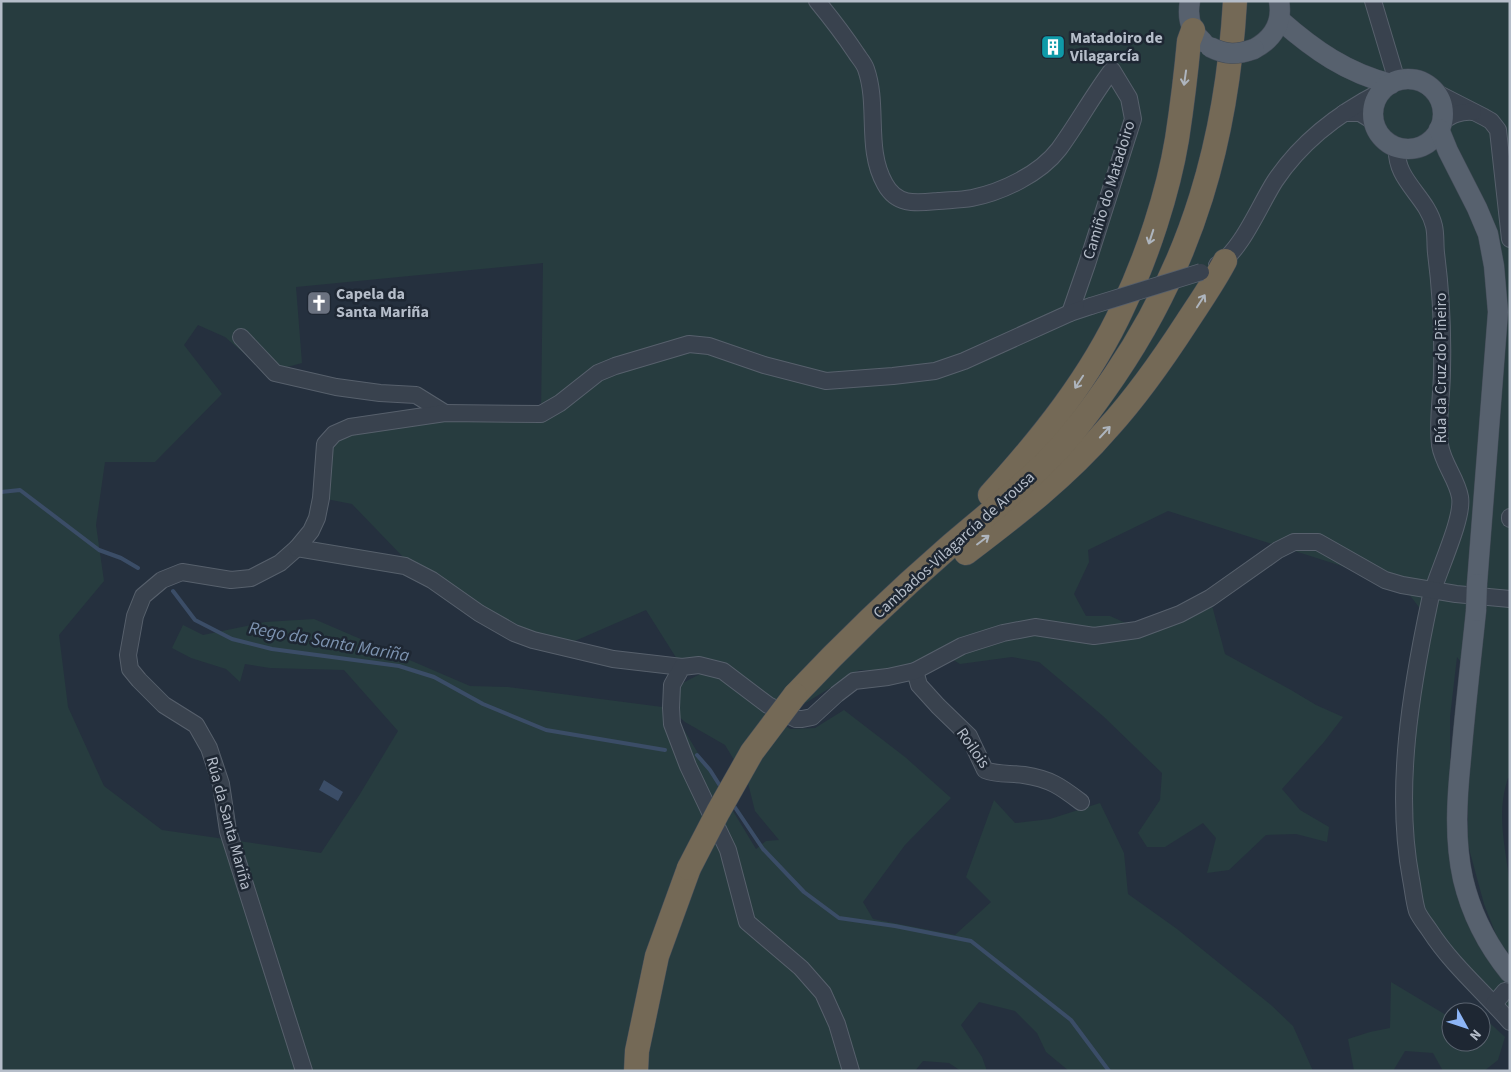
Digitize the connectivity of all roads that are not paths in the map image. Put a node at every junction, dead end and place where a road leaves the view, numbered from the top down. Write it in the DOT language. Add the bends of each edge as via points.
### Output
graph roads {
  1 [pos="817,1"];
  2 [pos="1190,1"];
  3 [pos="1234,1"];
  4 [pos="1295,1"];
  5 [pos="1373,1"];
  6 [pos="1280,12"];
  7 [pos="1193,30"];
  8 [pos="1308,45"];
  9 [pos="1258,47"];
  10 [pos="1435,92"];
  11 [pos="1381,97"];
  12 [pos="1473,112"];
  13 [pos="1503,124"];
  14 [pos="1440,125"];
  15 [pos="1397,147"];
  16 [pos="1418,147"];
  17 [pos="1468,192"];
  18 [pos="1510,240"];
  19 [pos="1225,261"];
  20 [pos="1070,313"];
  21 [pos="241,337"];
  22 [pos="445,413"];
  23 [pos="297,548"];
  24 [pos="1432,591"];
  25 [pos="1510,599"];
  26 [pos="846,642"];
  27 [pos="682,667"];
  28 [pos="915,670"];
  29 [pos="1081,802"];
  30 [pos="1507,982"];
  31 [pos="1494,1004"];
  32 [pos="1510,1022"];
  33 [pos="304,1071"];
  34 [pos="636,1071"];
  35 [pos="851,1071"];
  1 -- 20 [label="street, Camiño do Matadoiro" via="865,68 872,98 875,161 885,185 900,200 913,203 971,198 997,191 1038,169 1058,150 1112,70 1128,98 1133,119"];
  2 -- 7 [label="main road" via="1189,21"];
  3 -- 26 [label="highway, Cambados-Vilagarcía de Arousa" via="1224,104 1201,198 1172,276 1139,339 1096,404 1053,455"];
  4 -- 6 [label="main road"];
  5 -- 11 [label="street" via="1392,70"];
  6 -- 8 [label="main road"];
  6 -- 9 [label="main road" via="1270,38"];
  7 -- 9 [label="main road, bridge" via="1200,40 1223,53 1233,54"];
  7 -- 26 [label="highway, one-way" via="1177,140 1150,241 1123,307 1100,350 1026,456 981,505 881,596"];
  8 -- 9 [label="main road" via="1283,41"];
  8 -- 11 [label="main road" via="1372,79"];
  10 -- 11 [label="main road" via="1424,83 1410,79"];
  10 -- 12 [label="street"];
  10 -- 14 [label="main road" via="1442,109"];
  11 -- 15 [label="main road" via="1379,134"];
  11 -- 19 [label="street" via="1360,113 1344,113 1322,129 1276,180"];
  12 -- 13 [label="street"];
  12 -- 14 [label="street" via="1452,114"];
  13 -- 18 [label="street" via="1500,141"];
  14 -- 16 [label="main road" via="1431,140"];
  14 -- 17 [label="main road" via="1448,152"];
  15 -- 16 [label="main road"];
  15 -- 24 [label="street, Rúa da Cruz do Piñeiro" via="1396,155 1403,176 1425,205 1434,225 1441,288 1440,446 1460,499 1453,533"];
  16 -- 17 [label="main road" via="1445,164"];
  17 -- 30 [label="main road, bridge" via="1488,234 1498,312 1476,610 1458,790 1458,846 1463,879 1473,909"];
  19 -- 20 [label="street, Rúa da Santa Mariña, bridge" via="1201,272"];
  26 -- 19 [label="highway, one-way" via="1011,519 1072,466 1147,382"];
  20 -- 22 [label="street, Rúa da Santa Mariña" via="935,371 826,381 709,346 689,344 598,373 560,404 541,414"];
  21 -- 22 [label="street" via="275,373 336,387 416,395"];
  22 -- 23 [label="street, Rúa da Santa Mariña" via="350,427 334,434 325,444 317,518"];
  23 -- 27 [label="street" via="405,566 493,621 533,640 613,659"];
  23 -- 33 [label="street, Rúa da Santa Mariña" via="280,563 251,578 231,580 182,572 162,580 143,596 134,616 128,655 130,669 139,680 164,706 196,725 209,748 221,784 228,831"];
  24 -- 25 [label="street"];
  24 -- 28 [label="street" via="1385,580 1318,542 1294,542 1210,598 1180,614 1137,630 1094,636 1035,627 962,646"];
  24 -- 31 [label="street, Rúa da Cruz do Piñeiro" via="1410,714 1404,792 1407,858 1418,912 1442,949"];
  26 -- 34 [label="highway, Cambados-Vilagarcía de Arousa, bridge" via="795,695 752,752 689,868 657,956 637,1051"];
  27 -- 28 [label="street" via="699,666 723,671 768,704 796,719 812,717 854,681"];
  27 -- 35 [label="street" via="672,685 672,724 728,850 747,922 801,968 823,994 837,1024"];
  28 -- 29 [label="street, Roilois" via="919,685 969,736 984,770 1046,780 1059,785"];
  30 -- 31 [label="street"];
  31 -- 32 [label="street, Rúa da Cruz do Piñeiro"];
}
